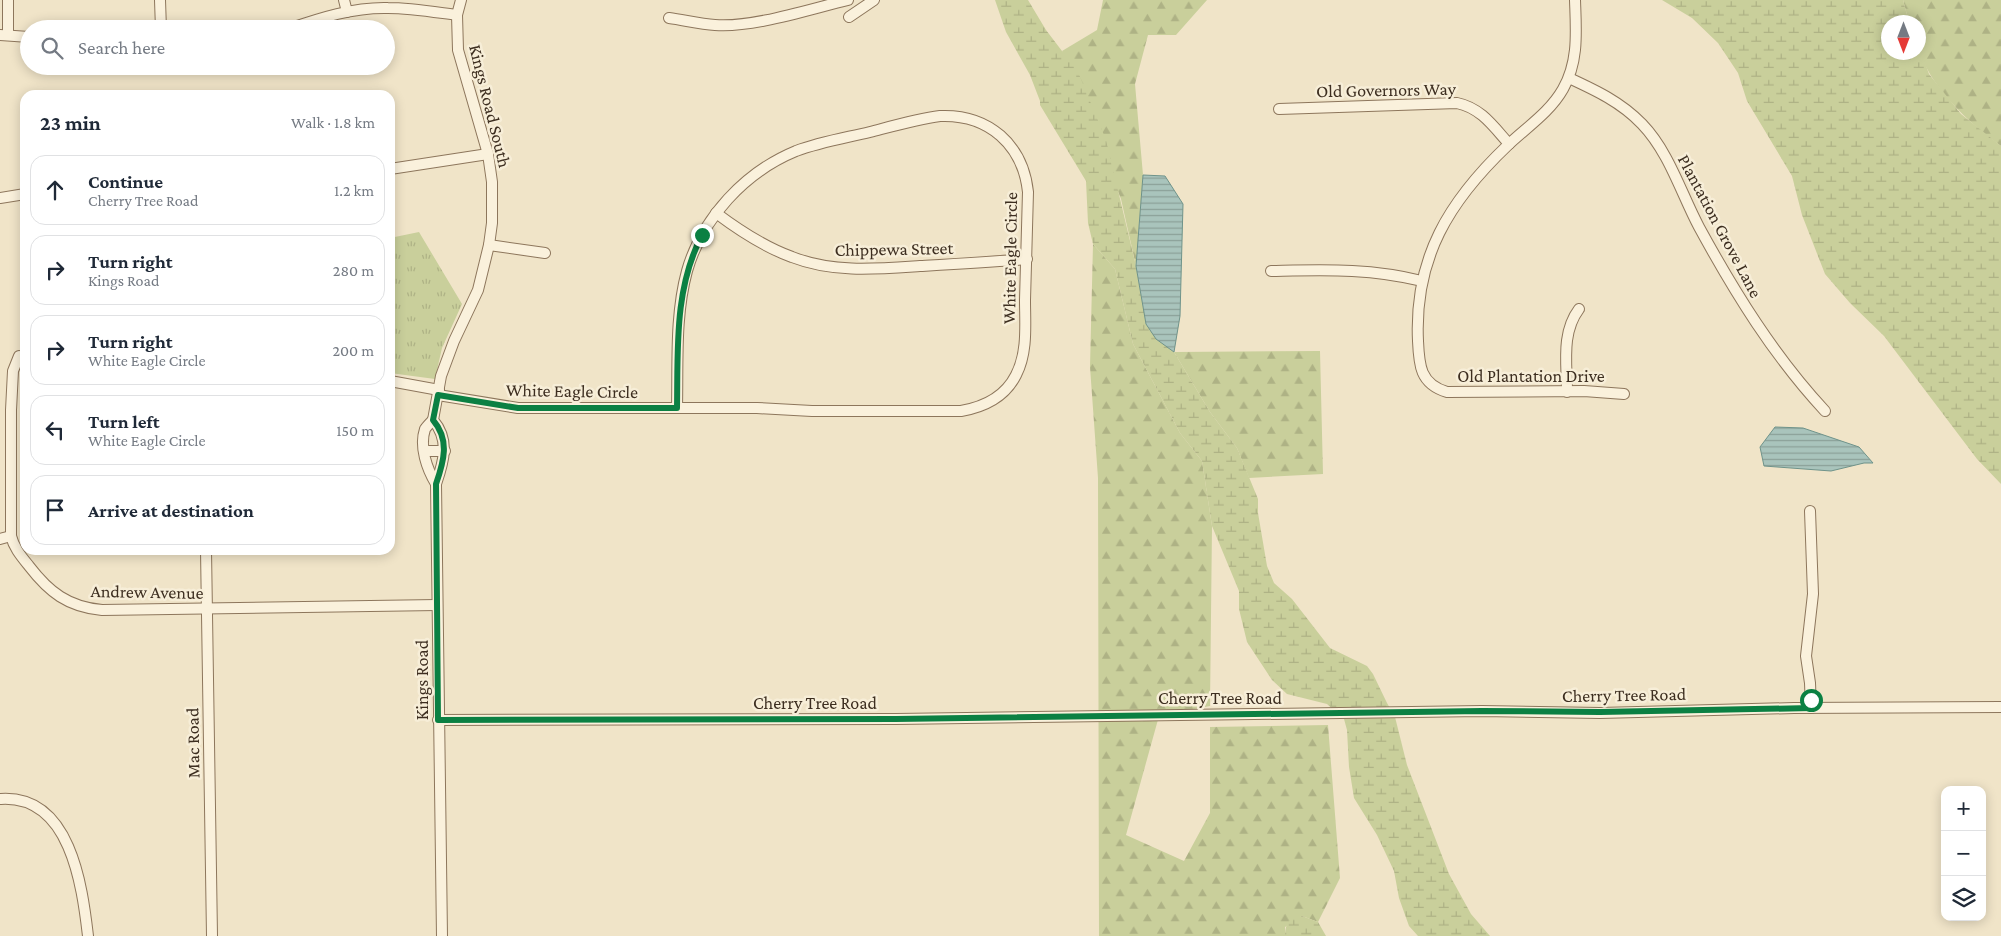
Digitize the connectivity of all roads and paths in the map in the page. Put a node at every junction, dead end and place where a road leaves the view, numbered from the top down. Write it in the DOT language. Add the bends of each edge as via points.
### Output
graph roads {
  1 [pos="8,0"];
  2 [pos="160,0"];
  3 [pos="344,0"];
  4 [pos="461,0"];
  5 [pos="848,0"];
  6 [pos="874,0"];
  7 [pos="1575,0"];
  8 [pos="347,12"];
  9 [pos="457,16"];
  10 [pos="849,17"];
  11 [pos="669,18"];
  12 [pos="161,20"];
  13 [pos="319,20"];
  14 [pos="4,35"];
  15 [pos="20,36"];
  16 [pos="1568,78"];
  17 [pos="1279,109"];
  18 [pos="1509,144"];
  19 [pos="488,154"];
  20 [pos="395,168"];
  21 [pos="20,195"];
  22 [pos="0,198"];
  23 [pos="716,213"];
  24 [pos="489,246"];
  25 [pos="545,253"];
  26 [pos="1027,259"];
  27 [pos="1271,271"];
  28 [pos="1422,281"];
  29 [pos="1579,309"];
  30 [pos="19,356"];
  31 [pos="395,382"];
  32 [pos="1567,392"];
  33 [pos="439,393"];
  34 [pos="1624,394"];
  35 [pos="677,408"];
  36 [pos="1825,411"];
  37 [pos="433,420"];
  38 [pos="424,451"];
  39 [pos="445,451"];
  40 [pos="436,484"];
  41 [pos="1810,511"];
  42 [pos="11,536"];
  43 [pos="0,539"];
  44 [pos="20,554"];
  45 [pos="20,555"];
  46 [pos="206,555"];
  47 [pos="437,605"];
  48 [pos="206,609"];
  49 [pos="2001,707"];
  50 [pos="1811,708"];
  51 [pos="438,720"];
  52 [pos="1,799"];
  53 [pos="88,936"];
  54 [pos="212,936"];
  55 [pos="442,936"];
  1 -- 14 [label="street"];
  2 -- 12 [label="street"];
  3 -- 8 [label="street"];
  4 -- 9 [label="street, Kings Road South"];
  5 -- 11 [label="street" via="731,25"];
  6 -- 10 [label="street"];
  7 -- 16 [label="street, Old Plantation Drive" via="1576,47"];
  8 -- 9 [label="street" via="406,8"];
  8 -- 13 [label="street"];
  9 -- 19 [label="street, Kings Road South" via="458,50"];
  14 -- 15 [label="street"];
  16 -- 18 [label="street, Old Plantation Drive" via="1554,102"];
  16 -- 36 [label="street, Plantation Grove Lane" via="1616,102 1651,135 1755,323 1791,373"];
  17 -- 18 [label="street, Old Governors Way" via="1457,103 1480,113"];
  18 -- 28 [label="street, Old Plantation Drive" via="1475,178 1455,204 1434,243"];
  19 -- 20 [label="street"];
  19 -- 24 [label="street, Kings Road South" via="493,202"];
  21 -- 22 [label="street"];
  23 -- 26 [label="street, Chippewa Street" via="770,248 792,258 828,267 866,269"];
  23 -- 26 [label="street, White Eagle Circle" via="768,165 796,151 931,117 959,116 993,129 1018,156 1027,180"];
  23 -- 35 [label="street, White Eagle Circle" via="691,258 682,297"];
  24 -- 25 [label="street"];
  24 -- 33 [label="street, Kings Road South" via="478,290 454,341"];
  26 -- 35 [label="street, White Eagle Circle" via="1021,364 1007,388 982,406 951,411"];
  27 -- 28 [label="street" via="1347,270"];
  28 -- 32 [label="street, Old Plantation Drive" via="1418,312 1419,364 1433,386 1452,393"];
  29 -- 32 [label="street" via="1567,340"];
  30 -- 42 [label="street, Andrew Avenue" via="13,371 11,410"];
  31 -- 33 [label="street"];
  32 -- 34 [label="street, Old Plantation Drive"];
  33 -- 35 [label="street, White Eagle Circle" via="518,408"];
  33 -- 37 [label="street, Kings Road"];
  37 -- 38 [label="street, Kings Road" via="426,428"];
  37 -- 39 [label="street, Kings Road" via="440,427"];
  38 -- 39 [label="street"];
  38 -- 40 [label="street, Kings Road" via="428,470"];
  39 -- 40 [label="street, Kings Road"];
  40 -- 47 [label="street, Kings Road"];
  41 -- 50 [label="street" via="1813,594 1806,656"];
  42 -- 43 [label="street"];
  42 -- 44 [label="street, Andrew Avenue"];
  45 -- 48 [label="street, Andrew Avenue" via="45,585 77,606 102,610"];
  46 -- 48 [label="street, Mac Road"];
  47 -- 48 [label="street, Andrew Avenue"];
  47 -- 51 [label="street, Kings Road"];
  48 -- 54 [label="street, Mac Road"];
  49 -- 50 [label="street, Cherry Tree Road"];
  50 -- 51 [label="street, Cherry Tree Road" via="896,719"];
  51 -- 55 [label="street, Kings Road"];
  52 -- 53 [label="street" via="22,800 35,806 58,826 81,891"];
}
